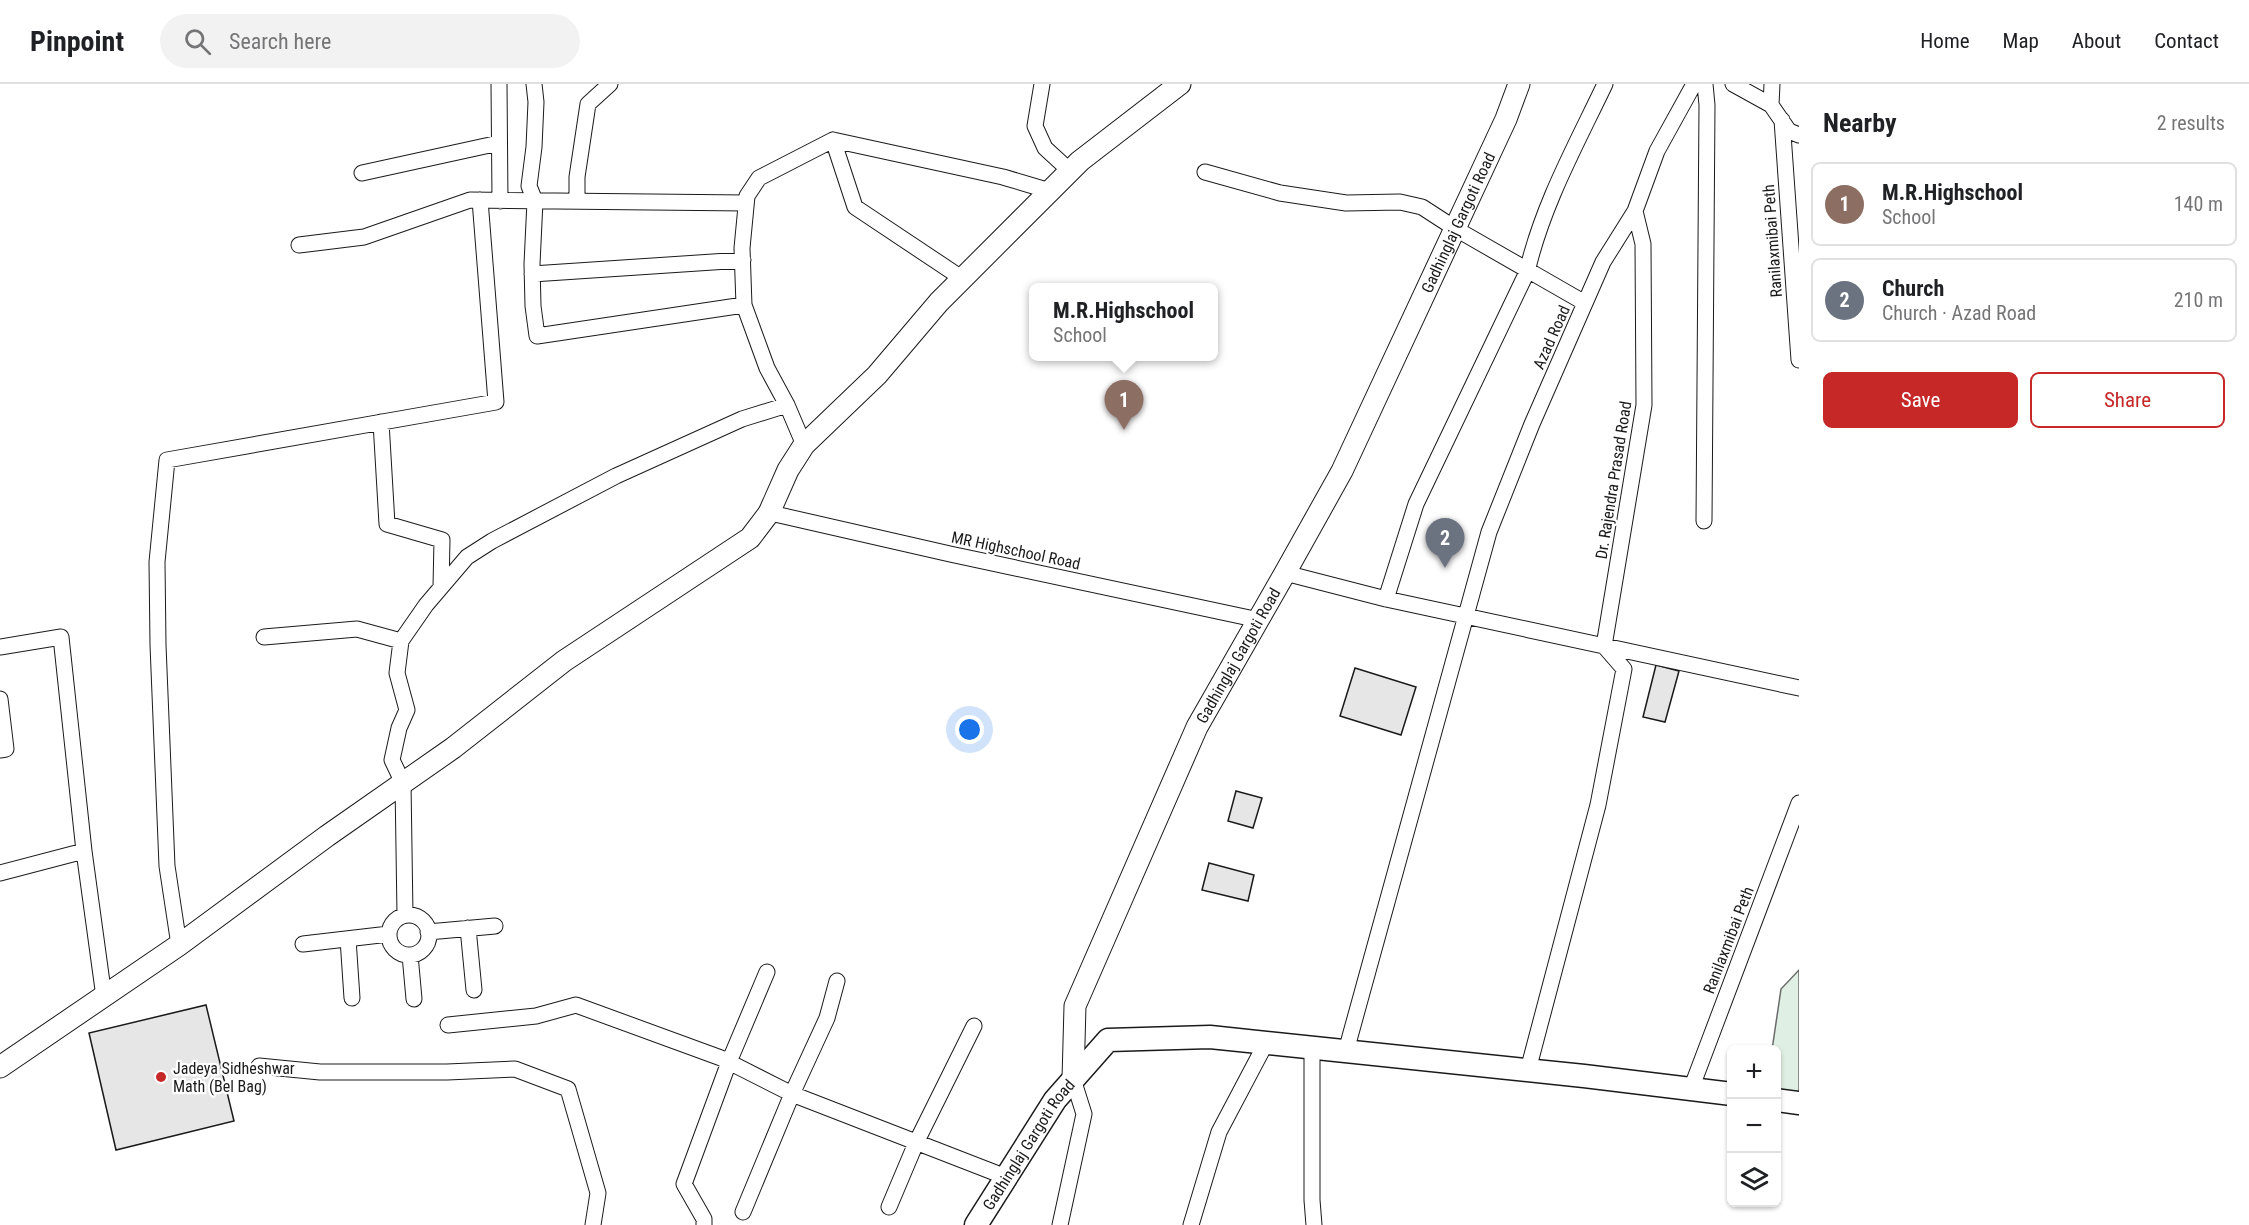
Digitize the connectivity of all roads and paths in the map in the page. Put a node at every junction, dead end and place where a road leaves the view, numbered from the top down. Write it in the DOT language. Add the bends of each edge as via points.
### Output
graph roads {
  1 [pos="499,84"];
  2 [pos="534,84"];
  3 [pos="610,84"];
  4 [pos="1042,84"];
  5 [pos="1180,84"];
  6 [pos="1519,84"];
  7 [pos="1605,84"];
  8 [pos="1694,84"];
  9 [pos="1705,84"];
  10 [pos="1733,84"];
  11 [pos="1772,84"];
  12 [pos="1771,105"];
  13 [pos="1782,120"];
  14 [pos="1799,135"];
  15 [pos="833,140"];
  16 [pos="500,142"];
  17 [pos="1070,171"];
  18 [pos="1205,172"];
  19 [pos="362,173"];
  20 [pos="1050,191"];
  21 [pos="480,200"];
  22 [pos="500,201"];
  23 [pos="535,201"];
  24 [pos="577,201"];
  25 [pos="746,203"];
  26 [pos="1635,211"];
  27 [pos="1456,229"];
  28 [pos="299,245"];
  29 [pos="743,261"];
  30 [pos="1528,271"];
  31 [pos="532,274"];
  32 [pos="963,279"];
  33 [pos="1585,303"];
  34 [pos="744,305"];
  35 [pos="1799,360"];
  36 [pos="787,405"];
  37 [pos="381,422"];
  38 [pos="804,445"];
  39 [pos="768,512"];
  40 [pos="1704,521"];
  41 [pos="1286,573"];
  42 [pos="441,587"];
  43 [pos="1386,598"];
  44 [pos="1464,616"];
  45 [pos="1258,620"];
  46 [pos="264,637"];
  47 [pos="401,641"];
  48 [pos="1604,646"];
  49 [pos="0,647"];
  50 [pos="1799,688"];
  51 [pos="0,699"];
  52 [pos="0,750"];
  53 [pos="403,783"];
  54 [pos="1799,802"];
  55 [pos="84,851"];
  56 [pos="0,873"];
  57 [pos="405,915"];
  58 [pos="495,926"];
  59 [pos="468,928"];
  60 [pos="428,932"];
  61 [pos="389,934"];
  62 [pos="348,939"];
  63 [pos="303,944"];
  64 [pos="179,945"];
  65 [pos="410,955"];
  66 [pos="767,972"];
  67 [pos="837,981"];
  68 [pos="474,990"];
  69 [pos="104,997"];
  70 [pos="352,998"];
  71 [pos="414,999"];
  72 [pos="448,1025"];
  73 [pos="974,1026"];
  74 [pos="1266,1043"];
  75 [pos="1312,1048"];
  76 [pos="1346,1051"];
  77 [pos="729,1062"];
  78 [pos="259,1066"];
  79 [pos="0,1067"];
  80 [pos="1528,1070"];
  81 [pos="1073,1079"];
  82 [pos="1691,1089"];
  83 [pos="792,1094"];
  84 [pos="1727,1094"];
  85 [pos="1781,1100"];
  86 [pos="1799,1102"];
  87 [pos="916,1143"];
  88 [pos="1006,1177"];
  89 [pos="889,1207"];
  90 [pos="743,1212"];
  91 [pos="593,1225"];
  92 [pos="704,1225"];
  93 [pos="976,1225"];
  94 [pos="1060,1225"];
  95 [pos="1191,1225"];
  96 [pos="1314,1225"];
  1 -- 16 [label="street"];
  2 -- 23 [label="street" via="529,186"];
  3 -- 24 [label="street" via="588,104"];
  4 -- 17 [label="street" via="1035,126 1045,148"];
  5 -- 17 [label="street"];
  6 -- 27 [label="street, Gadhinglaj Gargoti Road"];
  7 -- 30 [label="street" via="1554,191"];
  8 -- 26 [label="street, Azad Road" via="1657,151"];
  9 -- 40 [label="street"];
  10 -- 12 [label="street"];
  11 -- 12 [label="street"];
  12 -- 13 [label="street"];
  13 -- 14 [label="street" via="1789,131"];
  13 -- 35 [label="street, Ranilaxmibai Peth"];
  15 -- 20 [label="street"];
  15 -- 25 [label="street" via="759,178"];
  15 -- 32 [label="street" via="855,207"];
  16 -- 19 [label="street"];
  16 -- 22 [label="street"];
  17 -- 20 [label="street"];
  18 -- 27 [label="street" via="1280,193 1346,203 1400,202 1422,207"];
  20 -- 32 [label="street"];
  21 -- 22 [label="street"];
  21 -- 28 [label="street" via="470,200 364,237"];
  21 -- 37 [label="street" via="496,402"];
  22 -- 23 [label="street"];
  23 -- 24 [label="street"];
  23 -- 31 [label="street"];
  24 -- 25 [label="street"];
  25 -- 29 [label="street"];
  26 -- 33 [label="street, Azad Road" via="1603,262"];
  26 -- 48 [label="street, Dr. Rajendra Prasad Road" via="1643,244 1644,405"];
  27 -- 30 [label="street"];
  27 -- 41 [label="street, Gadhinglaj Gargoti Road" via="1342,471"];
  29 -- 31 [label="street"];
  29 -- 34 [label="street"];
  30 -- 33 [label="street"];
  30 -- 43 [label="street" via="1416,504"];
  31 -- 34 [label="street" via="537,336"];
  32 -- 38 [label="street" via="877,375"];
  33 -- 44 [label="street, Azad Road" via="1489,532"];
  34 -- 36 [label="street" via="767,368"];
  36 -- 38 [label="street"];
  36 -- 42 [label="street" via="742,419 627,472 492,541 467,557"];
  37 -- 42 [label="street" via="387,524 441,540"];
  37 -- 64 [label="street" via="167,460 157,562 158,645 167,866"];
  38 -- 39 [label="street"];
  39 -- 45 [label="street, MR Highschool Road"];
  39 -- 53 [label="street" via="750,538 564,662"];
  41 -- 43 [label="street"];
  41 -- 45 [label="street, Gadhinglaj Gargoti Road"];
  42 -- 47 [label="street"];
  43 -- 44 [label="street"];
  44 -- 48 [label="street"];
  44 -- 76 [label="street, Azad Road"];
  45 -- 81 [label="street, Gadhinglaj Gargoti Road" via="1197,727 1075,1006"];
  46 -- 47 [label="street" via="357,629"];
  47 -- 53 [label="street" via="397,673 407,710 392,760"];
  48 -- 50 [label="street"];
  48 -- 80 [label="street" via="1624,669 1598,805"];
  49 -- 55 [label="street" via="61,637"];
  51 -- 52 [label="street" via="6,749"];
  53 -- 57 [label="street"];
  53 -- 64 [label="street"];
  54 -- 82 [label="street, Ranilaxmibai Peth"];
  55 -- 56 [label="street"];
  55 -- 69 [label="street"];
  57 -- 60 [label="street" via="423,921"];
  57 -- 61 [label="street" via="394,922"];
  58 -- 59 [label="street"];
  59 -- 60 [label="street"];
  59 -- 68 [label="street"];
  60 -- 65 [label="street" via="422,950"];
  61 -- 62 [label="street"];
  61 -- 65 [label="street" via="393,947"];
  62 -- 63 [label="street"];
  62 -- 70 [label="street"];
  64 -- 69 [label="street"];
  65 -- 71 [label="street"];
  66 -- 77 [label="street"];
  67 -- 83 [label="street" via="827,1018"];
  69 -- 79 [label="street"];
  72 -- 77 [label="street" via="536,1016 576,1005"];
  73 -- 87 [label="street"];
  74 -- 75 [label="main road"];
  74 -- 81 [label="main road" via="1210,1037 1108,1040"];
  74 -- 95 [label="street" via="1219,1132"];
  75 -- 76 [label="main road"];
  75 -- 96 [label="street"];
  76 -- 80 [label="main road"];
  77 -- 83 [label="street"];
  77 -- 92 [label="street" via="684,1184"];
  78 -- 91 [label="street" via="320,1072 515,1069 568,1089 598,1193"];
  80 -- 82 [label="main road"];
  81 -- 88 [label="main road, Gadhinglaj Gargoti Road" via="1055,1100"];
  81 -- 94 [label="street" via="1084,1114"];
  82 -- 84 [label="main road"];
  83 -- 87 [label="street"];
  83 -- 90 [label="street"];
  85 -- 86 [label="main road"];
  87 -- 88 [label="street"];
  87 -- 89 [label="street"];
  88 -- 93 [label="main road, Gadhinglaj Gargoti Road"];
}
